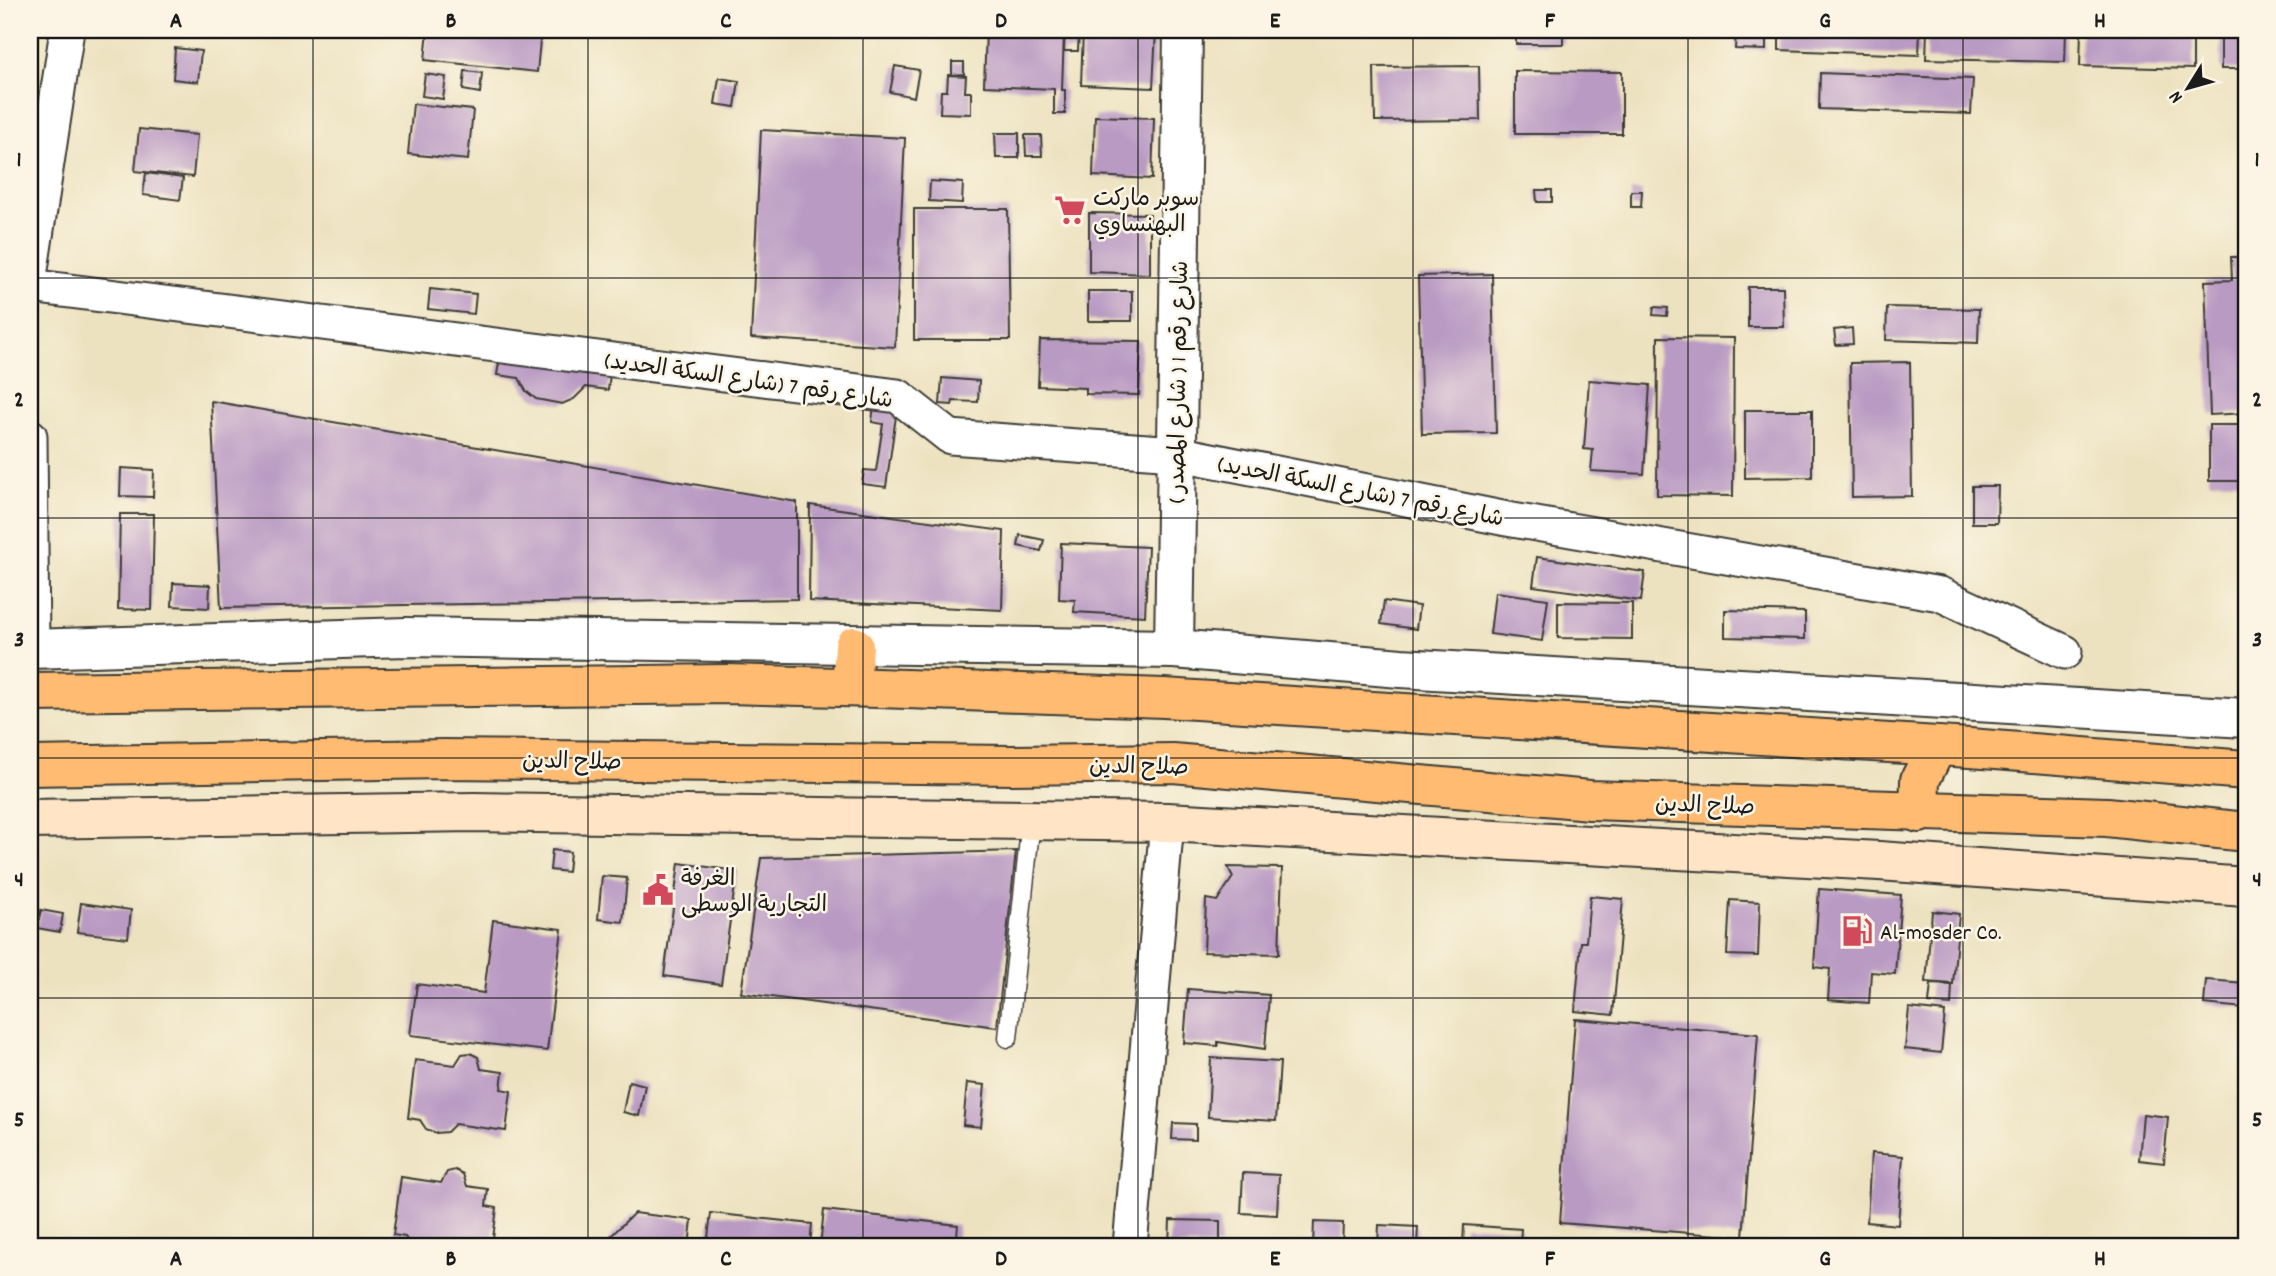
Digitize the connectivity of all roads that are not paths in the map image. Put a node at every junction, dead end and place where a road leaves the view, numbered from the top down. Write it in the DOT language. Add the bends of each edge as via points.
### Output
graph roads {
  1 [pos="66,30"];
  2 [pos="1183,30"];
  3 [pos="30,276"];
  4 [pos="30,286"];
  5 [pos="30,436"];
  6 [pos="1176,453"];
  7 [pos="854,646"];
  8 [pos="31,649"];
  9 [pos="1174,649"];
  10 [pos="2065,652"];
  11 [pos="851,687"];
  12 [pos="30,692"];
  13 [pos="2246,718"];
  14 [pos="1937,746"];
  15 [pos="30,766"];
  16 [pos="2246,770"];
  17 [pos="1919,813"];
  18 [pos="30,819"];
  19 [pos="1031,820"];
  20 [pos="1167,822"];
  21 [pos="2246,832"];
  22 [pos="2246,887"];
  23 [pos="1007,1038"];
  24 [pos="1130,1246"];
  1 -- 3 [label="street"];
  2 -- 6 [label="street, شارع رقم 1 ( شارع المصدر )"];
  4 -- 6 [label="street, شارع رقم 7 (شارع السكة الحديد)" via="898,396 950,437"];
  5 -- 8 [label="street"];
  6 -- 9 [label="street, شارع رقم 1 ( شارع المصدر )"];
  6 -- 10 [label="street, شارع رقم 7 (شارع السكة الحديد)" via="1507,519 1940,594"];
  7 -- 8 [label="street" via="406,637"];
  7 -- 9 [label="street"];
  7 -- 11 [label="highway"];
  9 -- 13 [label="street" via="1401,668"];
  11 -- 12 [label="highway" via="729,684"];
  11 -- 14 [label="highway" via="1164,698"];
  14 -- 16 [label="highway"];
  14 -- 17 [label="highway" via="1920,780"];
  15 -- 17 [label="highway, صلاح الدين" via="444,758 1172,763 1590,800"];
  17 -- 21 [label="highway, صلاح الدين" via="2107,817"];
  18 -- 19 [label="main road" via="474,812"];
  19 -- 20 [label="main road"];
  19 -- 23 [label="lane"];
  20 -- 22 [label="main road" via="1879,861"];
  20 -- 24 [label="street"];
}
